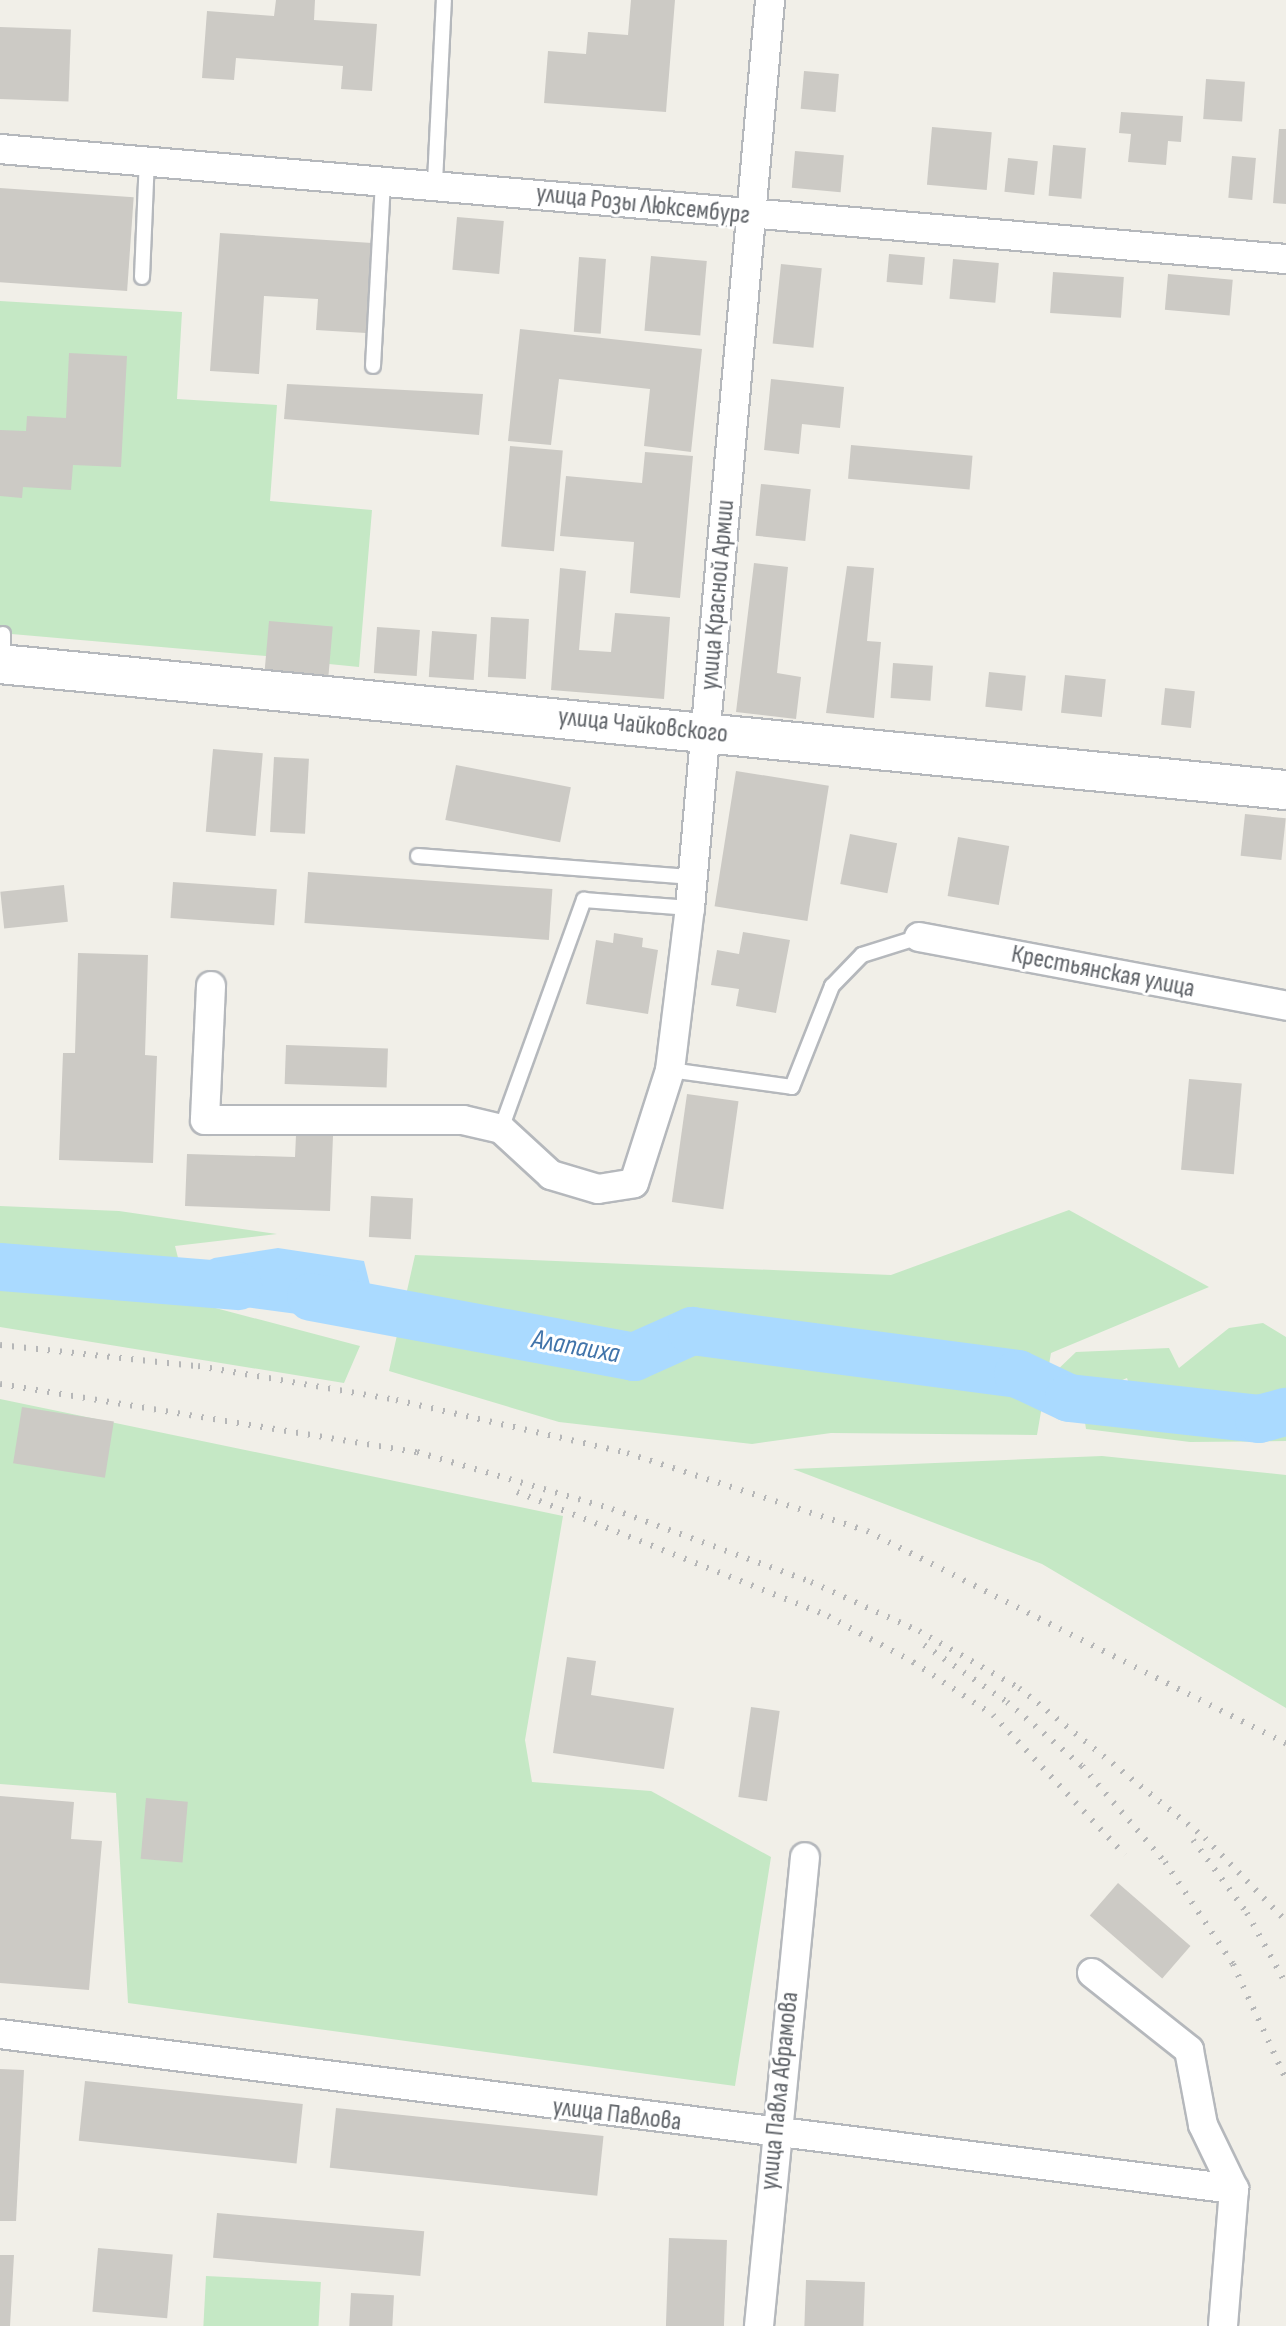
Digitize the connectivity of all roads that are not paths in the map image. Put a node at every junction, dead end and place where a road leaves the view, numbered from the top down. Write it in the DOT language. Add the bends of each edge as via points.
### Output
graph roads {
  1 [pos="444,0"];
  2 [pos="770,0"];
  3 [pos="0,149"];
  4 [pos="147,158"];
  5 [pos="383,178"];
  6 [pos="435,182"];
  7 [pos="753,217"];
  8 [pos="1286,259"];
  9 [pos="142,277"];
  10 [pos="373,366"];
  11 [pos="1,660"];
  12 [pos="705,733"];
  13 [pos="1286,790"];
  14 [pos="418,856"];
  15 [pos="692,877"];
  16 [pos="690,908"];
  17 [pos="919,937"];
  18 [pos="211,986"];
  19 [pos="1286,1006"];
  20 [pos="670,1070"];
  21 [pos="501,1129"];
  22 [pos="805,1857"];
  23 [pos="1092,1973"];
  24 [pos="0,2034"];
  25 [pos="775,2136"];
  26 [pos="1234,2189"];
  27 [pos="759,2326"];
  28 [pos="1223,2326"];
  1 -- 6 [label="lane"];
  2 -- 7 [label="street, улица Красной Армии"];
  3 -- 4 [label="street, улица Розы Люксембург"];
  4 -- 5 [label="street, улица Розы Люксембург"];
  4 -- 9 [label="lane"];
  5 -- 6 [label="street, улица Розы Люксембург"];
  5 -- 10 [label="lane"];
  6 -- 7 [label="street, улица Розы Люксембург"];
  7 -- 8 [label="street, улица Розы Люксембург"];
  7 -- 12 [label="street, улица Красной Армии"];
  11 -- 12 [label="main road, улица Чайковского"];
  12 -- 13 [label="main road, улица Чайковского"];
  12 -- 15 [label="street, улица Красной Армии"];
  14 -- 15 [label="lane"];
  15 -- 16 [label="street, улица Красной Армии"];
  16 -- 20 [label="street, улица Красной Армии"];
  16 -- 21 [label="lane" via="584,900"];
  17 -- 19 [label="street, Крестьянская улица"];
  17 -- 20 [label="lane" via="862,955 832,986 792,1087"];
  18 -- 21 [label="street" via="205,1120 463,1120"];
  20 -- 21 [label="street, улица Красной Армии" via="634,1183 598,1189 551,1175"];
  22 -- 25 [label="street, улица Павла Абрамова"];
  23 -- 26 [label="street" via="1189,2050 1203,2125"];
  24 -- 25 [label="street, улица Павлова"];
  25 -- 26 [label="street, улица Павлова"];
  25 -- 27 [label="street, улица Павла Абрамова"];
  26 -- 28 [label="street"];
}
